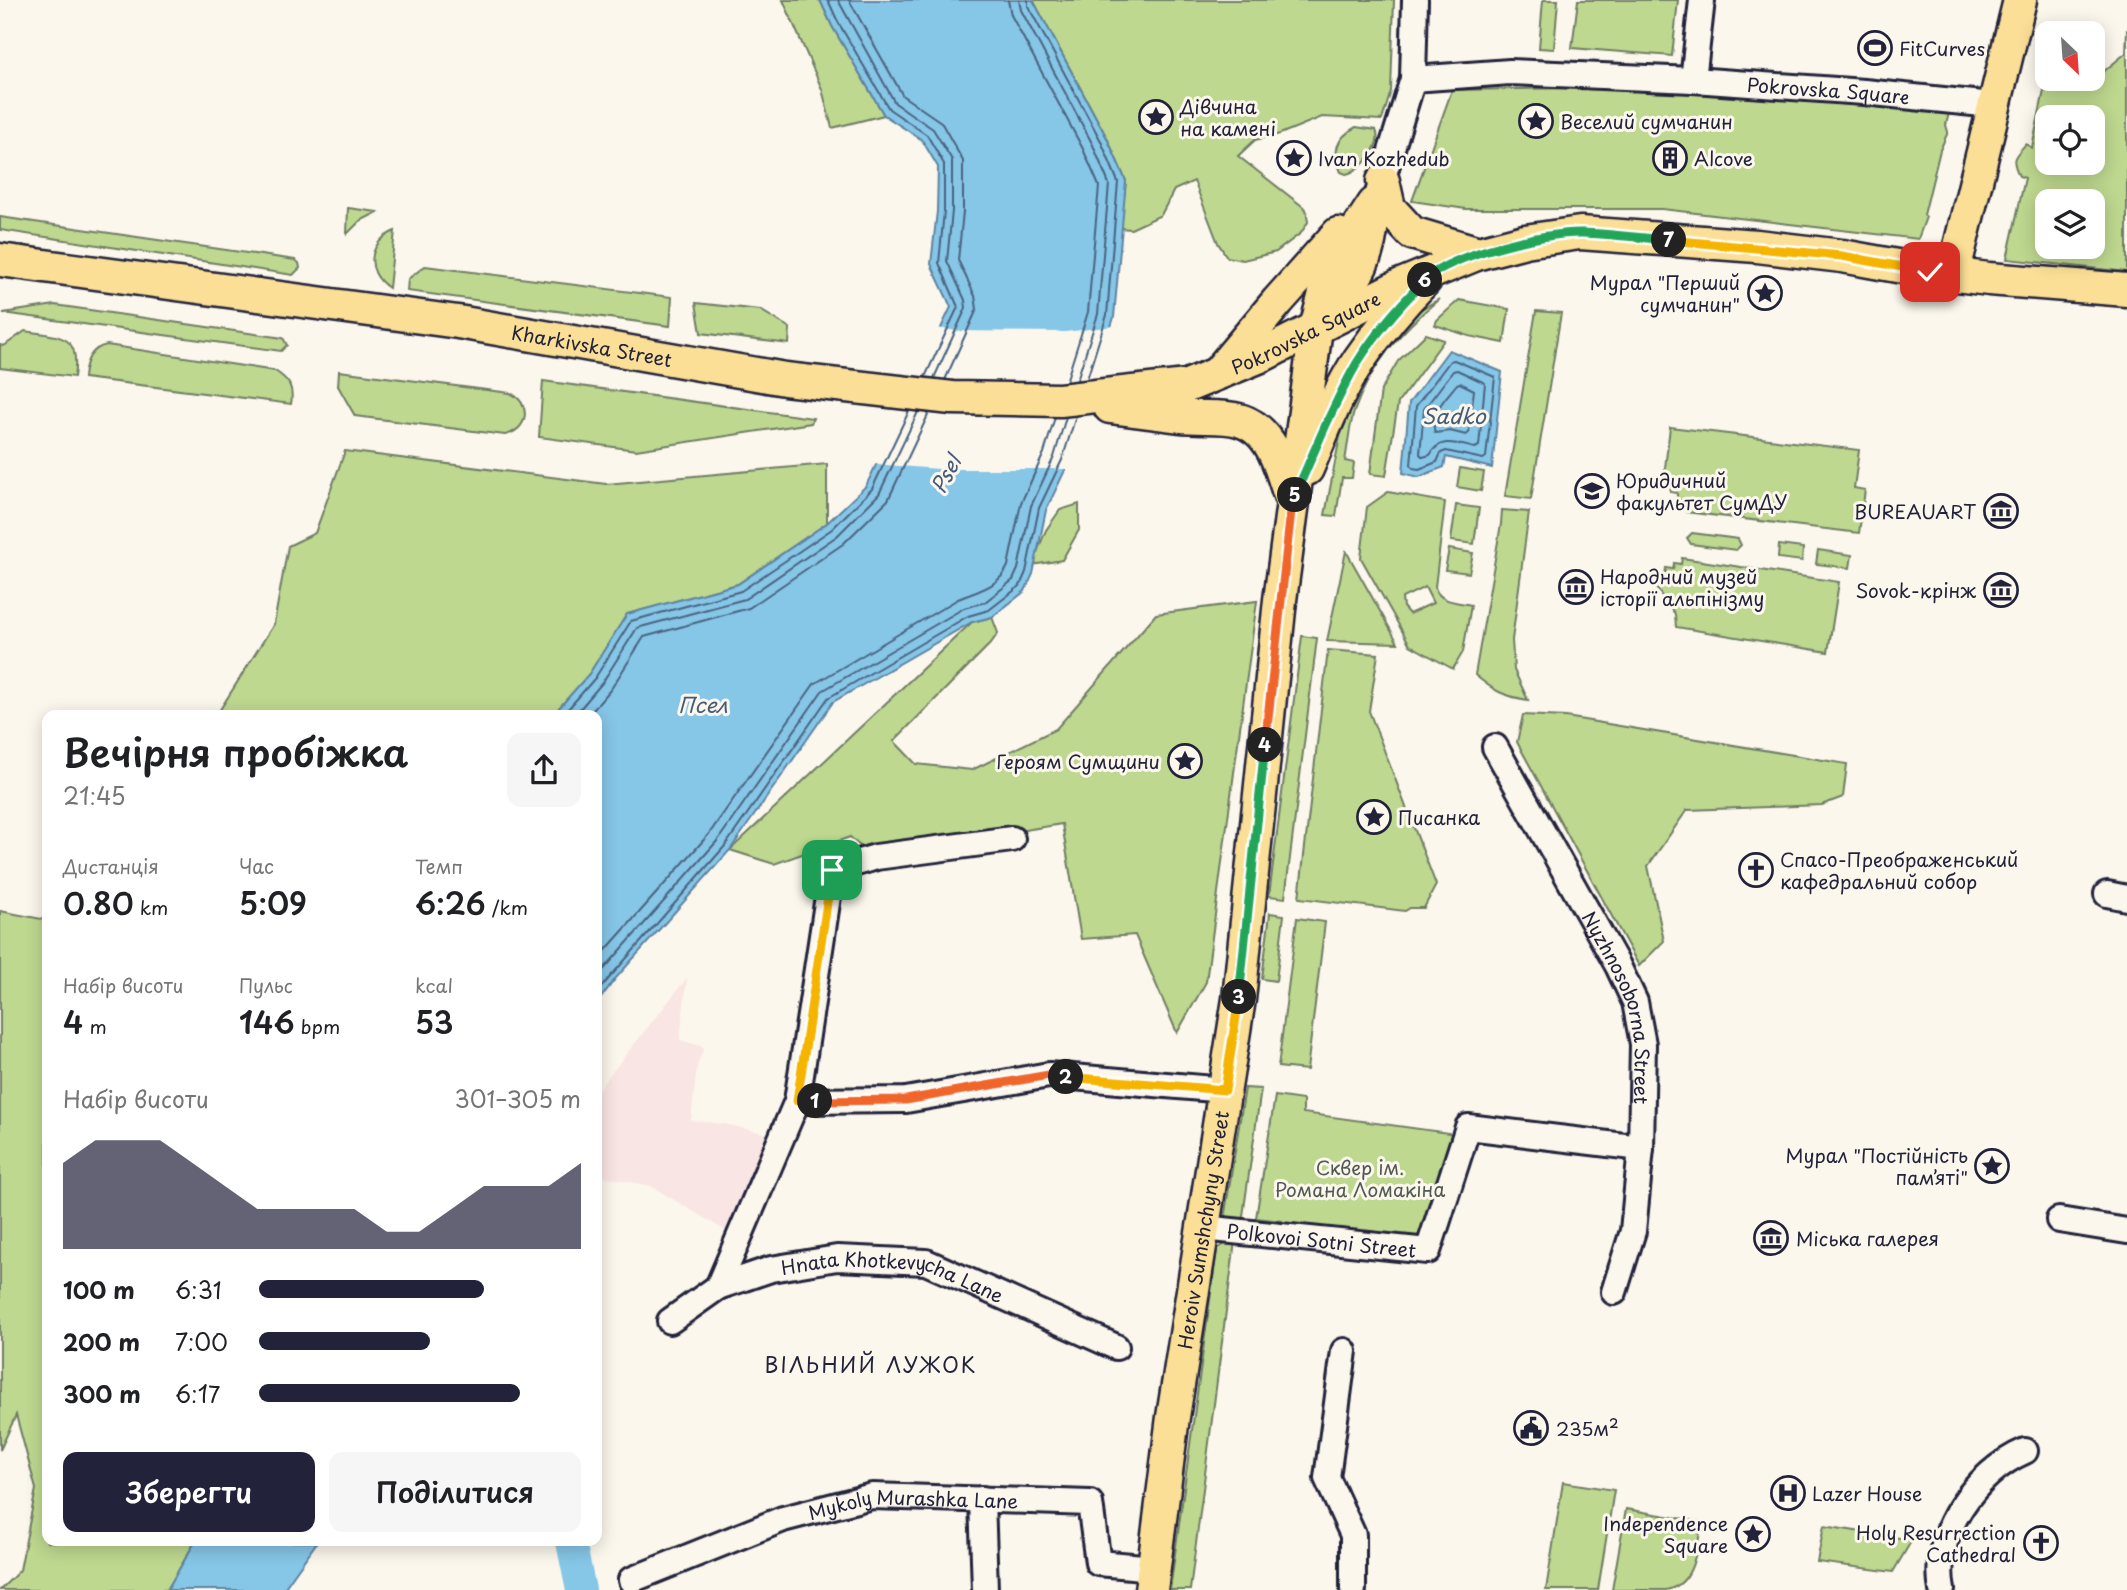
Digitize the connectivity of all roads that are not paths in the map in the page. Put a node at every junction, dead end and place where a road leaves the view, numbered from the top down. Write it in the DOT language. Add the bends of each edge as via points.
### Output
graph roads {
  1 [pos="1415,0"];
  2 [pos="1702,0"];
  3 [pos="2020,0"];
  4 [pos="1413,79"];
  5 [pos="1693,79"];
  6 [pos="1993,105"];
  7 [pos="1378,192"];
  8 [pos="1479,253"];
  9 [pos="0,260"];
  10 [pos="1433,272"];
  11 [pos="1953,275"];
  12 [pos="2127,290"];
  13 [pos="1315,328"];
  14 [pos="1196,393"];
  15 [pos="1292,502"];
  16 [pos="1495,747"];
  17 [pos="1012,839"];
  18 [pos="1225,1090"];
  19 [pos="797,1101"];
  20 [pos="1641,1148"];
  21 [pos="2059,1220"];
  22 [pos="1203,1228"];
  23 [pos="2127,1231"];
  24 [pos="718,1287"];
  25 [pos="1614,1292"];
  26 [pos="670,1321"];
  27 [pos="1116,1347"];
  28 [pos="1344,1351"];
  29 [pos="2025,1451"];
  30 [pos="982,1499"];
  31 [pos="1152,1579"];
  32 [pos="631,1580"];
  33 [pos="985,1590"];
  34 [pos="1353,1590"];
  35 [pos="1942,1590"];
  1 -- 4 [label="street"];
  2 -- 5 [label="street"];
  3 -- 6 [label="main road"];
  4 -- 5 [label="street, Pokrovska Square" via="1510,72"];
  4 -- 7 [label="street"];
  5 -- 6 [label="street, Pokrovska Square"];
  6 -- 11 [label="main road"];
  7 -- 8 [label="main road" via="1412,233"];
  7 -- 13 [label="main road, Heroiv Sumshchyny Street" via="1331,270"];
  7 -- 14 [label="main road"];
  8 -- 10 [label="main road, Pokrovska Square"];
  8 -- 11 [label="main road, Pokrovska Square" via="1580,233 1757,246"];
  9 -- 14 [label="main road, Kharkivska Street" via="458,322 852,388 952,398 1060,400"];
  10 -- 13 [label="main road, Pokrovska Square"];
  10 -- 15 [label="main road" via="1359,361"];
  11 -- 12 [label="main road, Pokrovska Square"];
  13 -- 14 [label="main road, Pokrovska Square"];
  13 -- 15 [label="main road, Heroiv Sumshchyny Street"];
  14 -- 15 [label="main road" via="1215,415 1258,430 1269,443"];
  15 -- 18 [label="main road, Heroiv Sumshchyny Street" via="1239,999"];
  16 -- 20 [label="street, Nyzhnosoborna Street" via="1635,1002 1643,1044"];
  17 -- 19 [label="street" via="876,858 832,870"];
  18 -- 19 [label="street" via="1049,1075 906,1100"];
  18 -- 22 [label="main road, Heroiv Sumshchyny Street"];
  19 -- 24 [label="street"];
  20 -- 22 [label="street, Polkovoi Sotni Street" via="1468,1127 1428,1251"];
  20 -- 25 [label="street, Nyzhnosoborna Street" via="1633,1231"];
  21 -- 23 [label="street"];
  22 -- 31 [label="main road, Heroiv Sumshchyny Street"];
  24 -- 26 [label="street, Hnata Khotkevycha Lane"];
  24 -- 27 [label="street, Hnata Khotkevycha Lane" via="771,1269 837,1258 926,1262"];
  28 -- 34 [label="street" via="1327,1478 1353,1535"];
  29 -- 35 [label="street" via="1991,1470 1964,1502 1940,1563"];
  30 -- 31 [label="street, Mykoly Murashka Lane" via="1090,1503 1098,1563"];
  30 -- 32 [label="street, Mykoly Murashka Lane" via="872,1496 783,1519"];
  30 -- 33 [label="street"];
}
